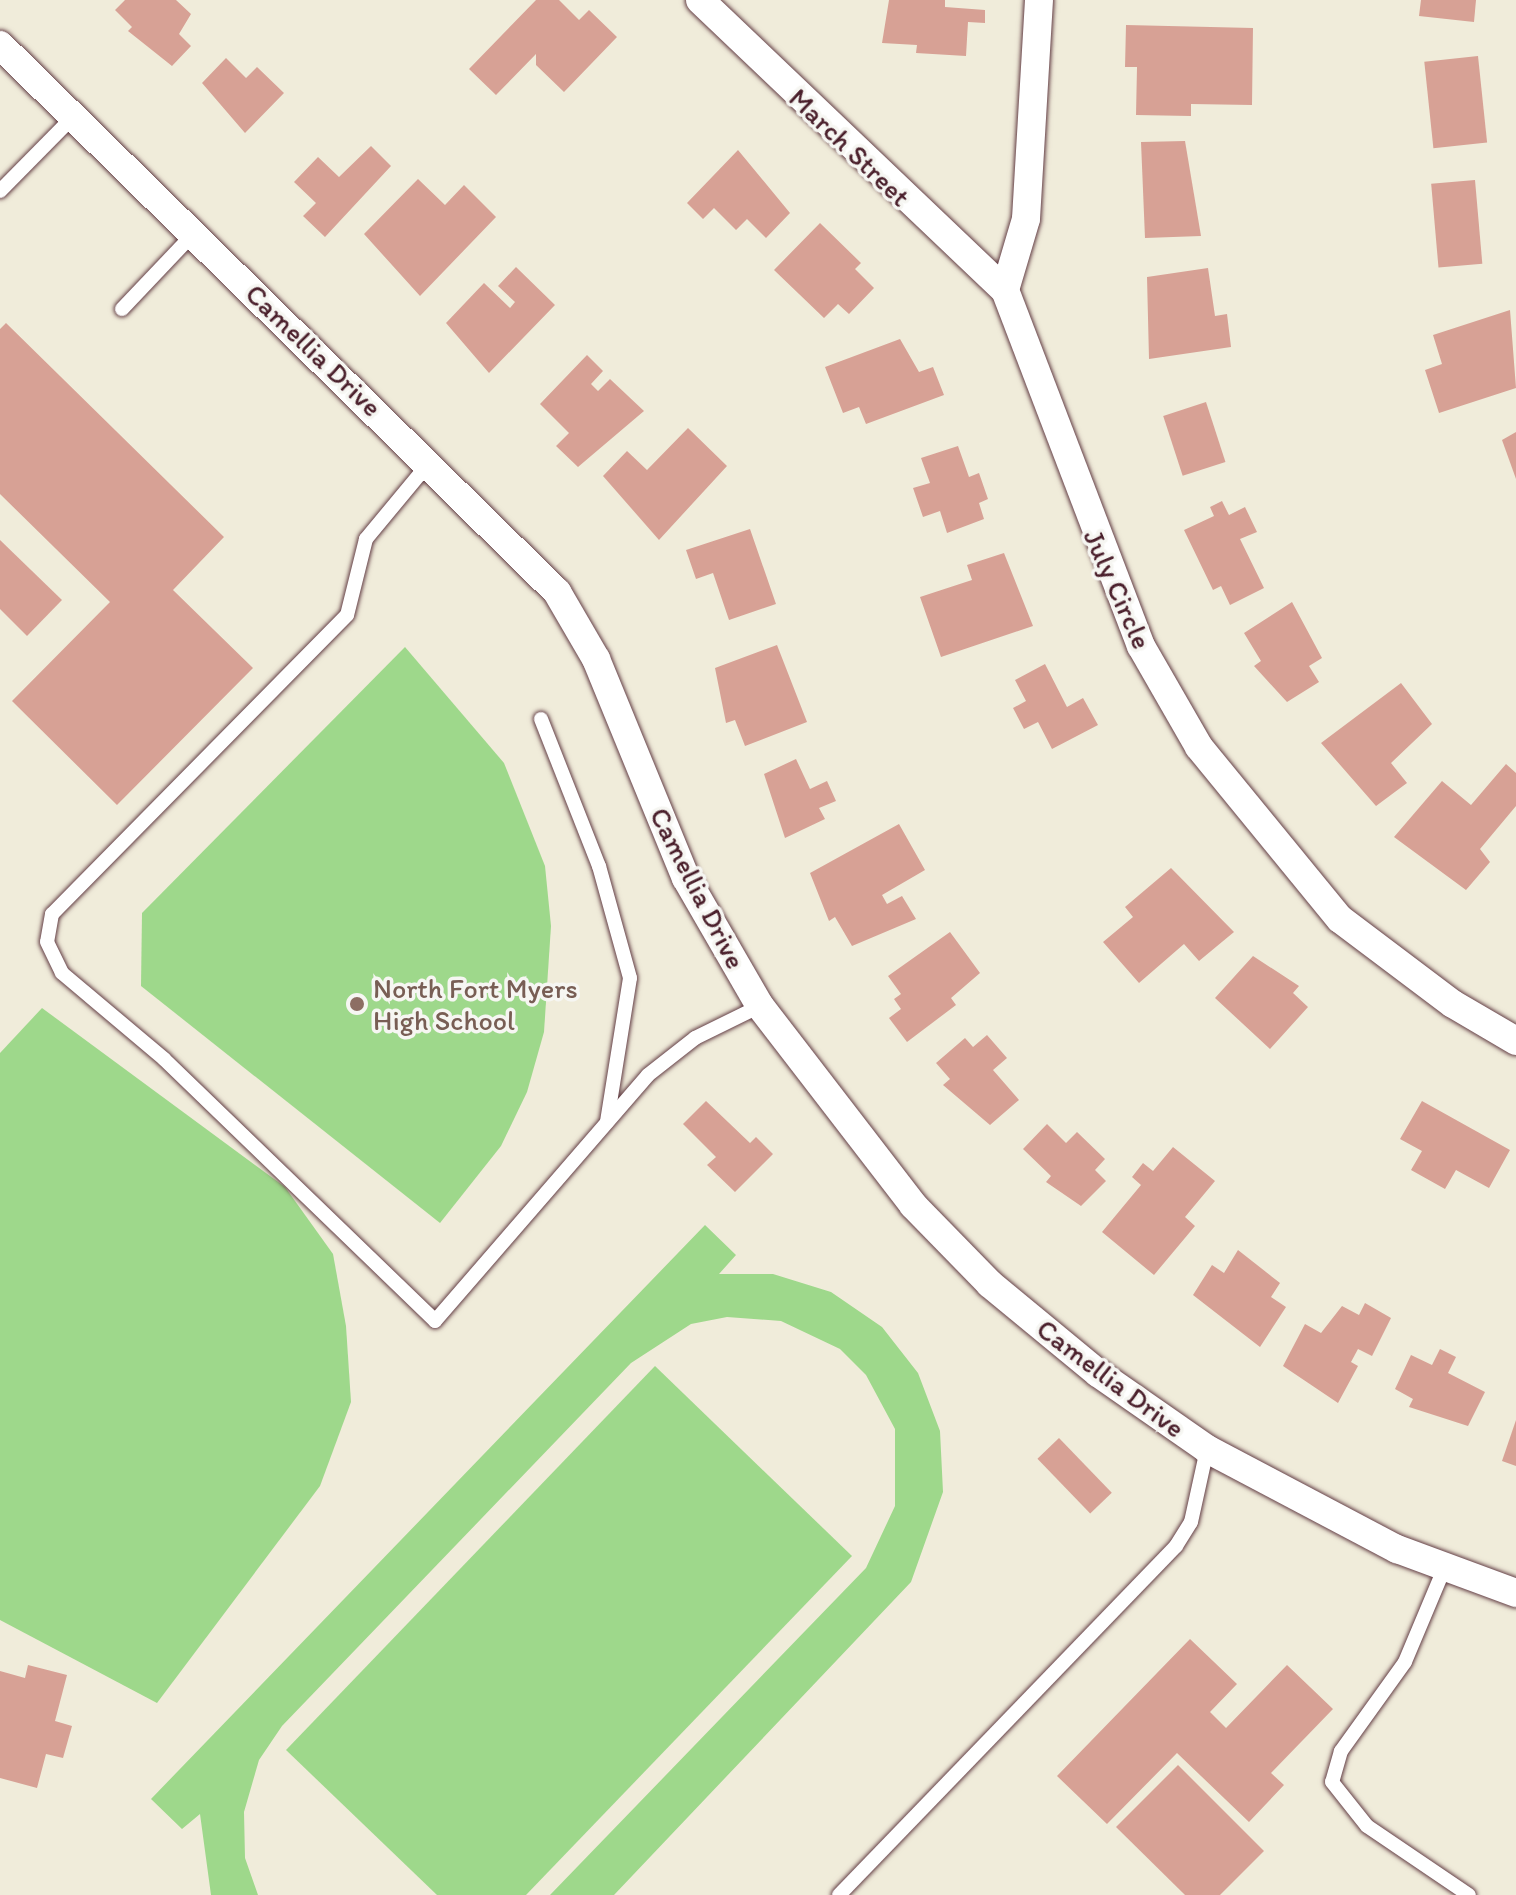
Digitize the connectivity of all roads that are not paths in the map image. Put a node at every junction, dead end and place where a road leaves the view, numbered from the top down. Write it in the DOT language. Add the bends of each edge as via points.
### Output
graph roads {
  1 [pos="700,0"];
  2 [pos="1039,0"];
  3 [pos="0,45"];
  4 [pos="74,116"];
  5 [pos="0,191"];
  6 [pos="194,233"];
  7 [pos="1005,290"];
  8 [pos="122,309"];
  9 [pos="430,463"];
  10 [pos="541,719"];
  11 [pos="760,1006"];
  12 [pos="1516,1041"];
  13 [pos="607,1123"];
  14 [pos="1207,1449"];
  15 [pos="1444,1569"];
  16 [pos="1516,1593"];
  17 [pos="839,1895"];
  18 [pos="1469,1895"];
  1 -- 7 [label="street, March Street"];
  2 -- 7 [label="street" via="1026,219"];
  3 -- 4 [label="street, Camellia Drive"];
  4 -- 5 [label="lane"];
  4 -- 6 [label="street, Camellia Drive"];
  6 -- 8 [label="lane"];
  6 -- 9 [label="street, Camellia Drive"];
  7 -- 12 [label="street, July Circle" via="1031,345 1101,557 1199,747 1340,919 1453,1004"];
  9 -- 11 [label="street, Camellia Drive" via="533,563 579,627 686,878"];
  9 -- 13 [label="lane" via="366,539 347,615 75,885 52,914 47,942 62,973 87,1000 164,1059 435,1321"];
  10 -- 13 [label="lane" via="599,866 630,978"];
  11 -- 13 [label="lane" via="695,1038 648,1075"];
  11 -- 14 [label="street, Camellia Drive" via="830,1105 990,1284 1098,1373"];
  14 -- 15 [label="street, Camellia Drive" via="1302,1504"];
  14 -- 17 [label="lane" via="1191,1522 1176,1546"];
  15 -- 16 [label="street, Camellia Drive"];
  15 -- 18 [label="lane" via="1405,1662 1341,1751 1332,1782 1367,1826"];
}
